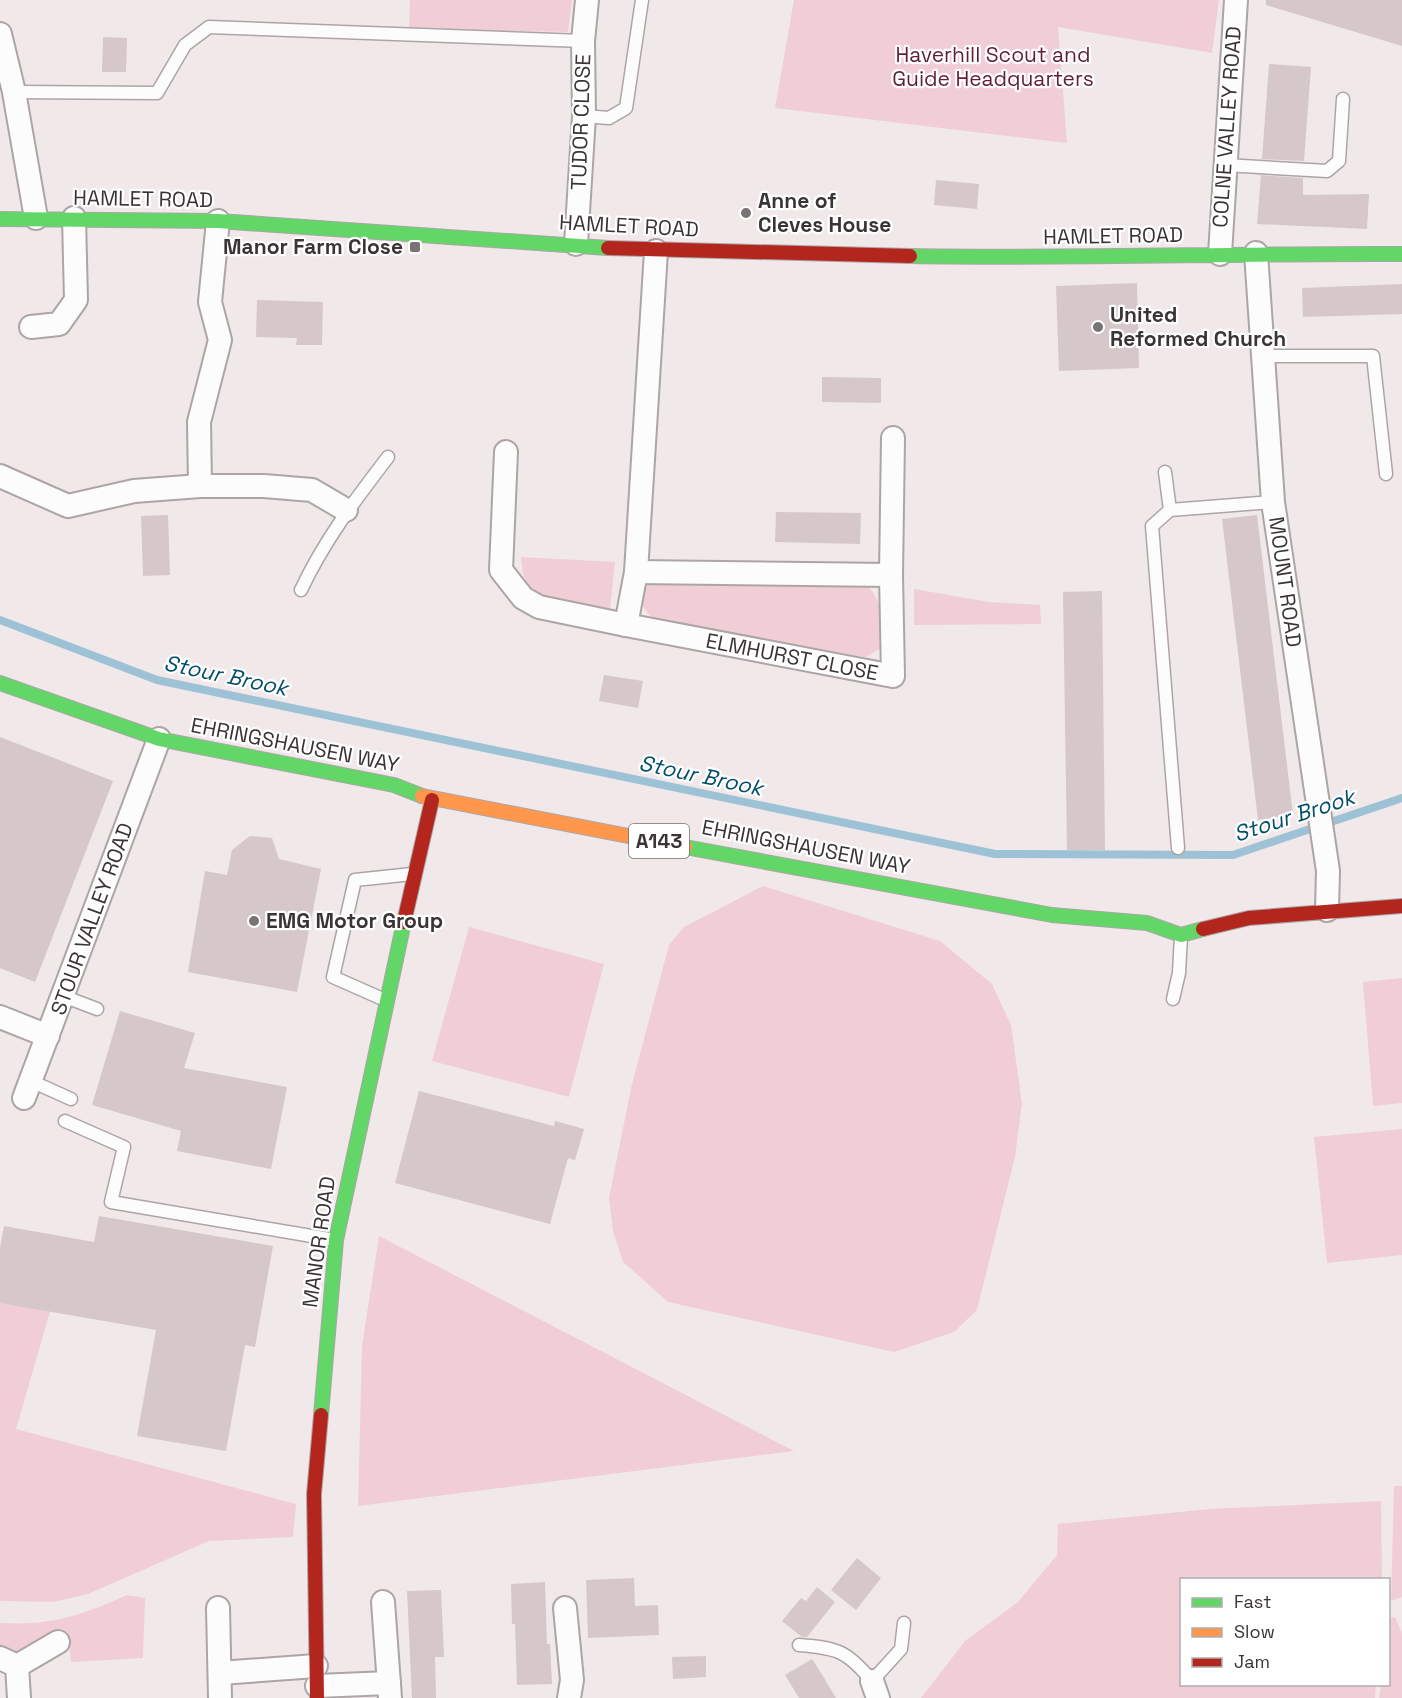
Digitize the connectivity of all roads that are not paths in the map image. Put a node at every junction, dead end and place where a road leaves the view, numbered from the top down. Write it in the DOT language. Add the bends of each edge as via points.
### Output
graph roads {
  1 [pos="587,0"];
  2 [pos="642,0"];
  3 [pos="1236,0"];
  4 [pos="0,34"];
  5 [pos="584,41"];
  6 [pos="14,92"];
  7 [pos="1343,99"];
  8 [pos="584,116"];
  9 [pos="1225,165"];
  10 [pos="36,218"];
  11 [pos="74,218"];
  12 [pos="0,219"];
  13 [pos="218,222"];
  14 [pos="576,244"];
  15 [pos="656,251"];
  16 [pos="1256,253"];
  17 [pos="1220,254"];
  18 [pos="1402,254"];
  19 [pos="30,327"];
  20 [pos="1263,356"];
  21 [pos="893,438"];
  22 [pos="506,452"];
  23 [pos="388,457"];
  24 [pos="1165,472"];
  25 [pos="1386,474"];
  26 [pos="0,476"];
  27 [pos="200,486"];
  28 [pos="1273,502"];
  29 [pos="346,510"];
  30 [pos="1170,510"];
  31 [pos="636,572"];
  32 [pos="891,575"];
  33 [pos="301,590"];
  34 [pos="626,625"];
  35 [pos="0,683"];
  36 [pos="159,739"];
  37 [pos="432,800"];
  38 [pos="1178,849"];
  39 [pos="416,874"];
  40 [pos="1402,906"];
  41 [pos="1327,910"];
  42 [pos="1181,935"];
  43 [pos="63,996"];
  44 [pos="1173,999"];
  45 [pos="386,1001"];
  46 [pos="97,1009"];
  47 [pos="0,1017"];
  48 [pos="48,1036"];
  49 [pos="28,1090"];
  50 [pos="71,1099"];
  51 [pos="65,1121"];
  52 [pos="336,1240"];
  53 [pos="383,1602"];
  54 [pos="218,1608"];
  55 [pos="565,1608"];
  56 [pos="904,1623"];
  57 [pos="58,1642"];
  58 [pos="799,1645"];
  59 [pos="9,1662"];
  60 [pos="220,1673"];
  61 [pos="317,1684"];
  62 [pos="389,1690"];
  63 [pos="875,1690"];
  64 [pos="19,1698"];
  65 [pos="220,1698"];
  66 [pos="569,1698"];
  1 -- 5 [label="street, TUDOR CLOSE"];
  2 -- 8 [label="lane" via="626,108 609,118"];
  3 -- 9 [label="street, COLNE VALLEY ROAD"];
  4 -- 6 [label="street"];
  5 -- 6 [label="lane" via="209,27 185,45 158,93"];
  5 -- 8 [label="street, TUDOR CLOSE"];
  6 -- 10 [label="street"];
  7 -- 9 [label="lane" via="1339,161 1327,171"];
  8 -- 14 [label="street, TUDOR CLOSE"];
  9 -- 17 [label="street, COLNE VALLEY ROAD"];
  10 -- 11 [label="street, HAMLET ROAD"];
  10 -- 12 [label="street, HAMLET ROAD"];
  11 -- 13 [label="street, HAMLET ROAD"];
  11 -- 19 [label="street" via="76,300 59,324"];
  13 -- 14 [label="street, HAMLET ROAD"];
  13 -- 27 [label="street" via="210,302 220,340 199,422"];
  14 -- 15 [label="street, HAMLET ROAD"];
  15 -- 17 [label="street, HAMLET ROAD" via="1038,258"];
  15 -- 31 [label="street"];
  16 -- 17 [label="street, HAMLET ROAD"];
  16 -- 18 [label="street, HAMLET ROAD"];
  16 -- 20 [label="street, MOUNT ROAD"];
  20 -- 25 [label="lane" via="1373,356"];
  20 -- 28 [label="street, MOUNT ROAD"];
  21 -- 32 [label="street, ELMHURST CLOSE"];
  22 -- 34 [label="street, ELMHURST CLOSE" via="501,570 523,598 539,607"];
  23 -- 29 [label="lane"];
  24 -- 30 [label="lane"];
  26 -- 27 [label="street" via="68,506 134,491"];
  27 -- 29 [label="street" via="312,490"];
  28 -- 30 [label="lane"];
  28 -- 41 [label="street, MOUNT ROAD" via="1326,860"];
  29 -- 33 [label="lane"];
  30 -- 38 [label="lane" via="1152,526"];
  31 -- 32 [label="street"];
  31 -- 34 [label="street"];
  32 -- 34 [label="street, ELMHURST CLOSE" via="893,676"];
  35 -- 36 [label="street, EHRINGSHAUSEN WAY / A143"];
  36 -- 37 [label="street, EHRINGSHAUSEN WAY / A143" via="394,785"];
  36 -- 43 [label="street, STOUR VALLEY ROAD"];
  37 -- 39 [label="street, MANOR ROAD"];
  37 -- 42 [label="street, EHRINGSHAUSEN WAY / A143" via="1052,915 1147,923"];
  39 -- 45 [label="street, MANOR ROAD"];
  39 -- 45 [label="lane" via="356,879 333,977"];
  40 -- 41 [label="street"];
  41 -- 42 [label="street" via="1249,918"];
  42 -- 44 [label="lane"];
  43 -- 46 [label="lane"];
  43 -- 48 [label="street, STOUR VALLEY ROAD"];
  45 -- 52 [label="street, MANOR ROAD"];
  47 -- 48 [label="street"];
  48 -- 49 [label="street, STOUR VALLEY ROAD"];
  49 -- 50 [label="lane"];
  51 -- 52 [label="lane" via="124,1148 111,1202"];
  52 -- 61 [label="street, MANOR ROAD" via="314,1494"];
  53 -- 62 [label="street"];
  54 -- 60 [label="street"];
  55 -- 66 [label="street" via="572,1680"];
  56 -- 63 [label="lane" via="901,1649"];
  57 -- 59 [label="street"];
  58 -- 63 [label="lane" via="827,1647 852,1657"];
  59 -- 64 [label="street"];
  60 -- 61 [label="street"];
  60 -- 65 [label="street"];
  61 -- 62 [label="street"];
}
